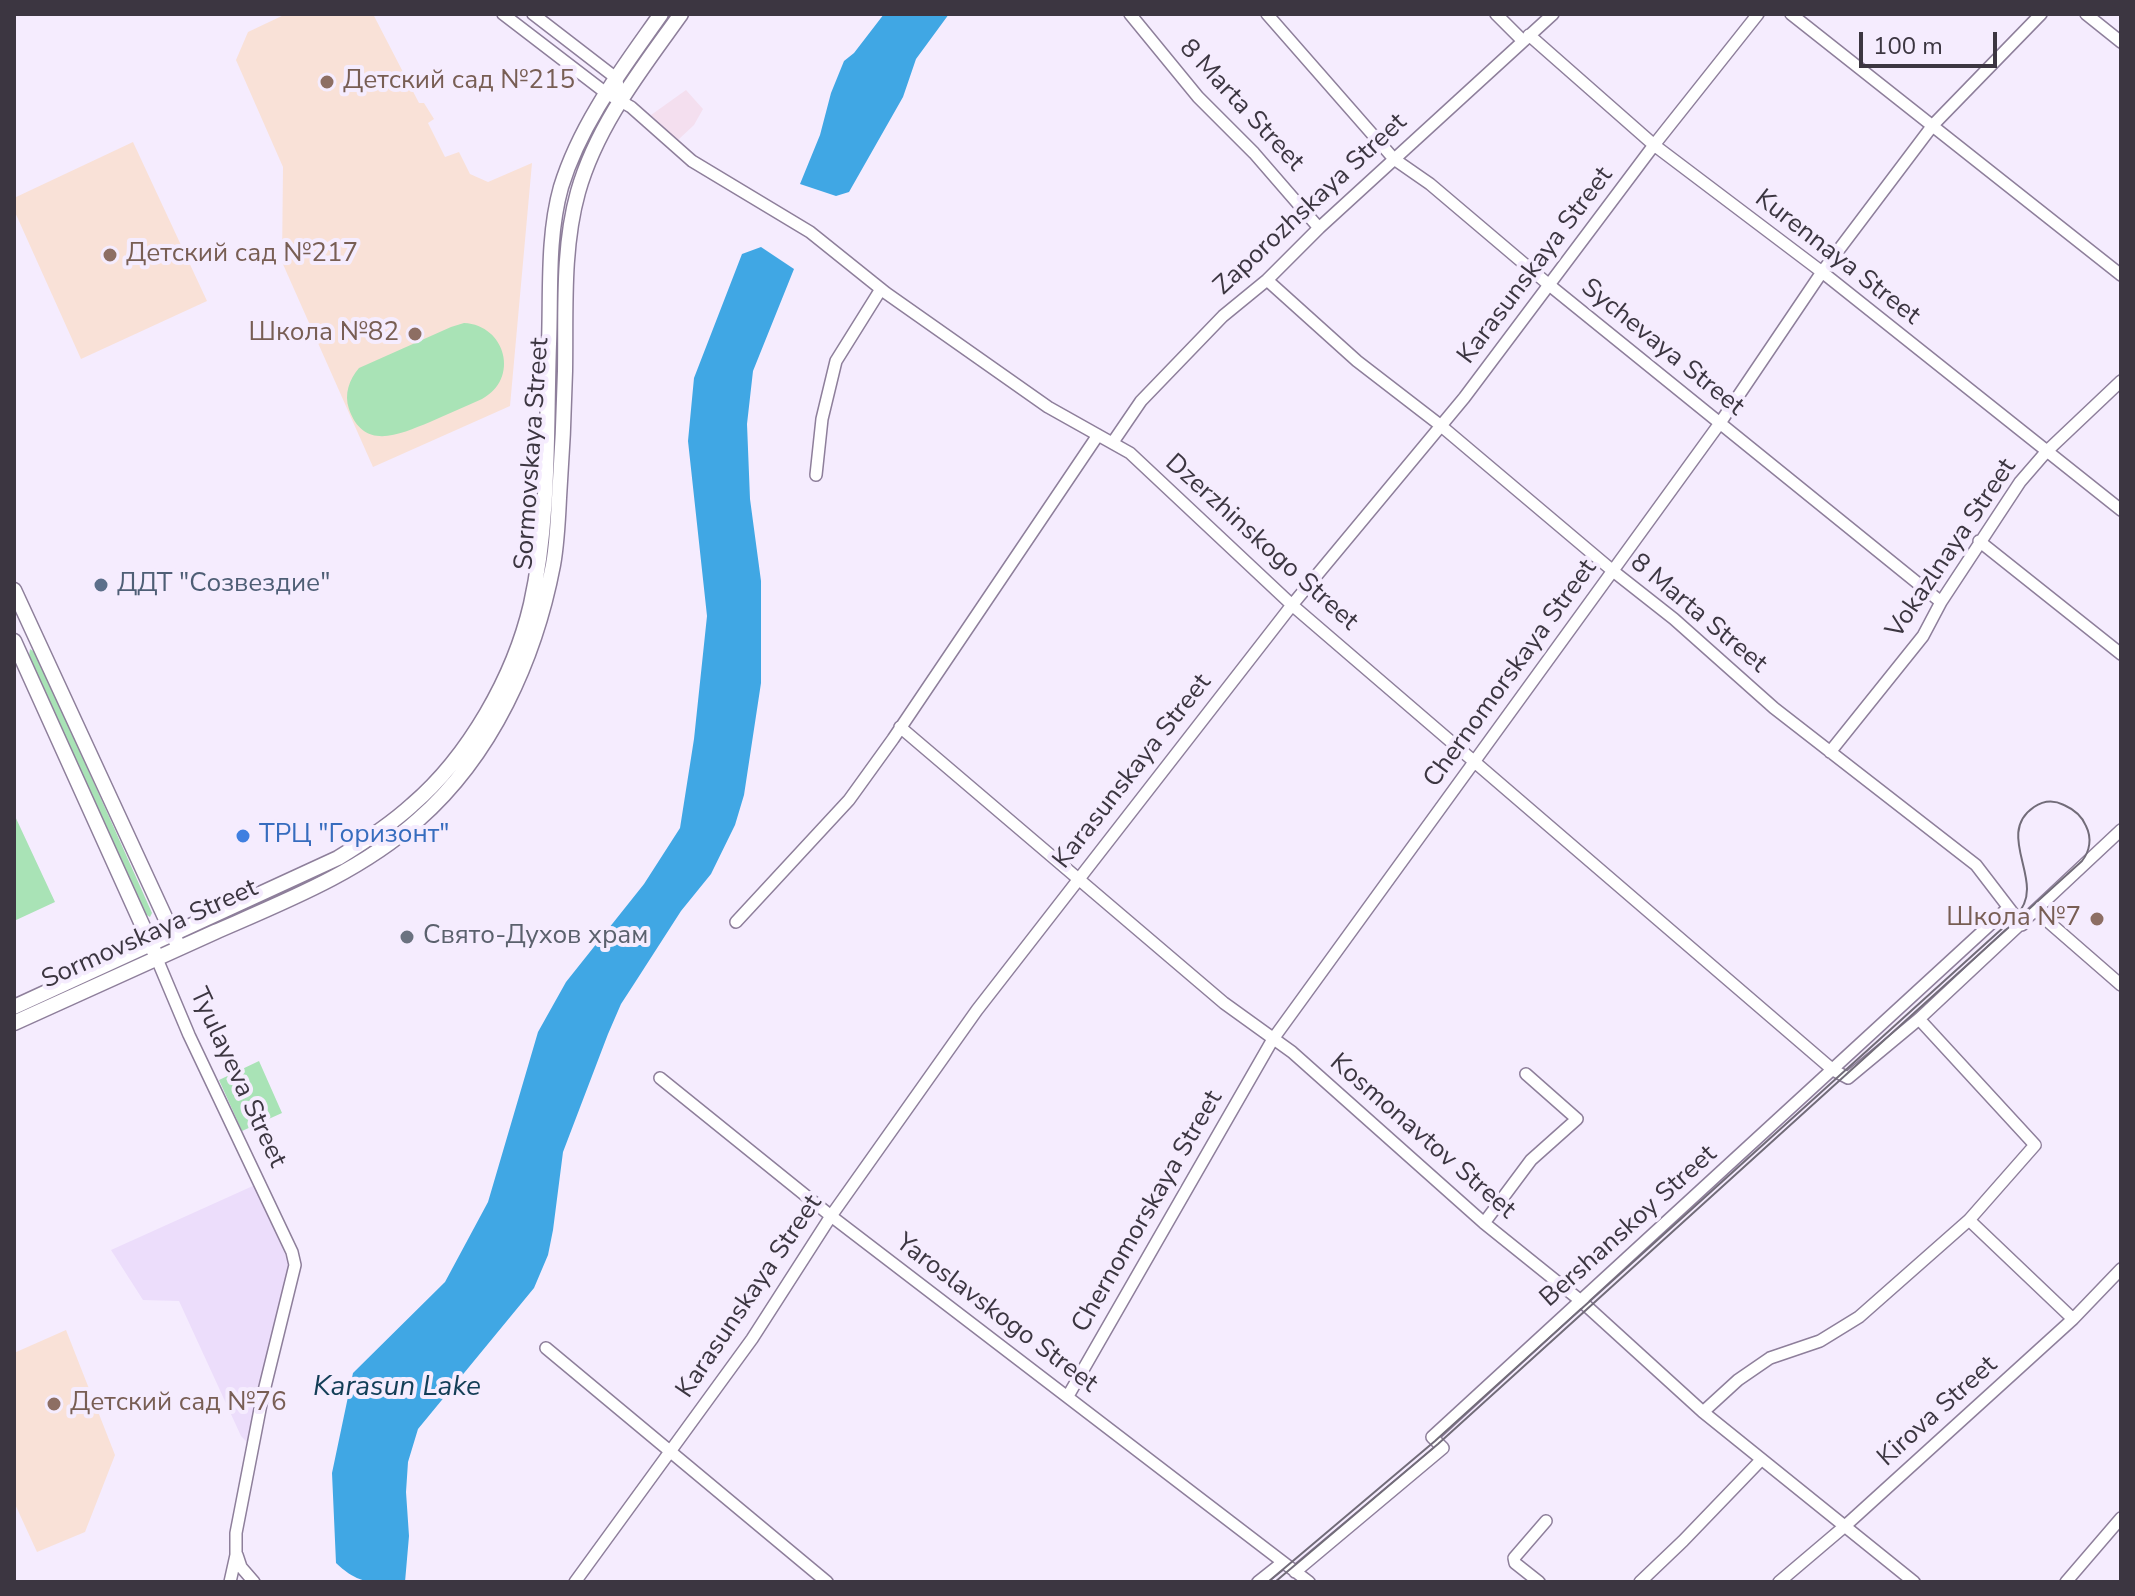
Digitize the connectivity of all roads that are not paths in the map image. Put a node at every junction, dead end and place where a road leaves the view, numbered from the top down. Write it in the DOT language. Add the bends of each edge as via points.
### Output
graph roads {
  1 [pos="503,14"];
  2 [pos="533,14"];
  3 [pos="661,14"];
  4 [pos="681,14"];
  5 [pos="1130,14"];
  6 [pos="1267,14"];
  7 [pos="1496,14"];
  8 [pos="1553,14"];
  9 [pos="1758,14"];
  10 [pos="1791,14"];
  11 [pos="2041,14"];
  12 [pos="2086,14"];
  13 [pos="1525,38"];
  14 [pos="2121,42"];
  15 [pos="616,78"];
  16 [pos="606,93"];
  17 [pos="622,100"];
  18 [pos="1933,125"];
  19 [pos="1654,145"];
  20 [pos="1394,159"];
  21 [pos="1319,228"];
  22 [pos="1822,272"];
  23 [pos="2121,275"];
  24 [pos="1267,280"];
  25 [pos="1548,284"];
  26 [pos="881,289"];
  27 [pos="2121,381"];
  28 [pos="1720,423"];
  29 [pos="1440,425"];
  30 [pos="1098,435"];
  31 [pos="1113,442"];
  32 [pos="2046,452"];
  33 [pos="816,475"];
  34 [pos="2121,510"];
  35 [pos="1979,541"];
  36 [pos="545,566"];
  37 [pos="1613,571"];
  38 [pos="14,590"];
  39 [pos="1941,602"];
  40 [pos="1292,605"];
  41 [pos="14,641"];
  42 [pos="2121,654"];
  43 [pos="900,727"];
  44 [pos="1830,752"];
  45 [pos="1475,760"];
  46 [pos="2121,830"];
  47 [pos="1079,877"];
  48 [pos="2008,908"];
  49 [pos="2036,911"];
  50 [pos="736,922"];
  51 [pos="2022,925"];
  52 [pos="176,942"];
  53 [pos="154,952"];
  54 [pos="2121,985"];
  55 [pos="14,1007"];
  56 [pos="1919,1019"];
  57 [pos="14,1023"];
  58 [pos="1273,1039"];
  59 [pos="1833,1070"];
  60 [pos="1526,1074"];
  61 [pos="660,1078"];
  62 [pos="831,1216"];
  63 [pos="1969,1220"];
  64 [pos="1484,1223"];
  65 [pos="2121,1269"];
  66 [pos="1581,1301"];
  67 [pos="2073,1319"];
  68 [pos="546,1348"];
  69 [pos="1068,1396"];
  70 [pos="1703,1412"];
  71 [pos="672,1450"];
  72 [pos="1761,1460"];
  73 [pos="2121,1518"];
  74 [pos="1546,1521"];
  75 [pos="1845,1526"];
  76 [pos="236,1555"];
  77 [pos="1282,1563"];
  78 [pos="1295,1572"];
  79 [pos="230,1582"];
  80 [pos="254,1582"];
  81 [pos="575,1582"];
  82 [pos="827,1582"];
  83 [pos="1258,1582"];
  84 [pos="1309,1582"];
  85 [pos="1539,1582"];
  86 [pos="1640,1582"];
  87 [pos="1779,1582"];
  88 [pos="1914,1582"];
  89 [pos="2066,1582"];
  1 -- 16 [label="street, Dzerzhinskogo Street"];
  2 -- 15 [label="street"];
  3 -- 15 [label="main road, Sormovskaya Street"];
  4 -- 17 [label="main road, Sormovskaya Street"];
  5 -- 21 [label="street, 8 Marta Street"];
  6 -- 20 [label="street, Sychevaya Street"];
  7 -- 13 [label="street, Kurennaya Street"];
  8 -- 13 [label="street, Zaporozhskaya Street"];
  9 -- 19 [label="street, Karasunskaya Street"];
  10 -- 18 [label="street"];
  11 -- 18 [label="street, Chernomorskaya Street"];
  12 -- 14 [label="street"];
  13 -- 19 [label="street, Kurennaya Street"];
  13 -- 20 [label="street, Zaporozhskaya Street"];
  15 -- 16 [label="main road, Sormovskaya Street"];
  15 -- 17 [label="street"];
  16 -- 17 [label="street, Dzerzhinskogo Street"];
  16 -- 36 [label="main road, Sormovskaya Street" via="573,154 553,227"];
  17 -- 26 [label="street, Dzerzhinskogo Street" via="692,161 810,232"];
  17 -- 36 [label="main road, Sormovskaya Street" via="593,149 571,223 564,430"];
  18 -- 22 [label="street, Chernomorskaya Street"];
  18 -- 23 [label="street"];
  19 -- 22 [label="street, Kurennaya Street"];
  19 -- 25 [label="street, Karasunskaya Street"];
  20 -- 21 [label="street, Zaporozhskaya Street"];
  20 -- 25 [label="street, Sychevaya Street"];
  21 -- 24 [label="street, Zaporozhskaya Street"];
  22 -- 28 [label="street, Chernomorskaya Street"];
  22 -- 32 [label="street, Kurennaya Street"];
  24 -- 29 [label="street, 8 Marta Street" via="1357,361"];
  24 -- 31 [label="street, Zaporozhskaya Street" via="1223,316 1141,401"];
  25 -- 28 [label="street, Sychevaya Street"];
  25 -- 29 [label="street, Karasunskaya Street"];
  26 -- 30 [label="street, Dzerzhinskogo Street" via="1048,407"];
  26 -- 33 [label="street" via="836,361"];
  27 -- 32 [label="street, Vokazlnaya Street"];
  28 -- 37 [label="street, Chernomorskaya Street"];
  28 -- 39 [label="street, Sychevaya Street"];
  29 -- 37 [label="street, 8 Marta Street"];
  29 -- 40 [label="street, Karasunskaya Street"];
  30 -- 31 [label="street, Dzerzhinskogo Street"];
  30 -- 43 [label="street"];
  31 -- 40 [label="street, Dzerzhinskogo Street"];
  32 -- 34 [label="street, Kurennaya Street"];
  32 -- 35 [label="street, Vokazlnaya Street"];
  35 -- 39 [label="street, Vokazlnaya Street"];
  35 -- 42 [label="street"];
  36 -- 52 [label="main road, Sormovskaya Street" via="527,658 508,702 448,791 363,861 305,892"];
  37 -- 44 [label="street, 8 Marta Street"];
  37 -- 45 [label="street, Chernomorskaya Street"];
  38 -- 52 [label="main road"];
  39 -- 44 [label="street, Vokazlnaya Street" via="1923,636"];
  40 -- 45 [label="street, Dzerzhinskogo Street"];
  40 -- 47 [label="street, Karasunskaya Street"];
  41 -- 53 [label="main road, Tyulayeva Street"];
  43 -- 47 [label="street, Kosmonavtov Street"];
  43 -- 50 [label="street" via="849,800"];
  44 -- 48 [label="street, 8 Marta Street" via="1976,865"];
  45 -- 58 [label="street, Chernomorskaya Street"];
  45 -- 59 [label="street, Dzerzhinskogo Street"];
  46 -- 49 [label="street"];
  47 -- 58 [label="street, Kosmonavtov Street" via="1212,994"];
  47 -- 62 [label="street, Karasunskaya Street"];
  48 -- 51 [label="street, 8 Marta Street"];
  48 -- 59 [label="street, Bershanskoy Street"];
  49 -- 51 [label="street"];
  49 -- 54 [label="street"];
  51 -- 56 [label="street"];
  52 -- 53 [label="main road, Sormovskaya Street"];
  53 -- 55 [label="main road, Sormovskaya Street"];
  53 -- 57 [label="main road, Sormovskaya Street"];
  53 -- 76 [label="street, Tyulayeva Street" via="295,1265 262,1399"];
  56 -- 59 [label="street" via="1848,1078"];
  56 -- 63 [label="street" via="2035,1145"];
  58 -- 64 [label="street, Kosmonavtov Street"];
  58 -- 69 [label="street, Chernomorskaya Street"];
  59 -- 66 [label="street, Bershanskoy Street"];
  60 -- 64 [label="street" via="1577,1119 1531,1160"];
  61 -- 62 [label="street, Yaroslavskogo Street"];
  62 -- 69 [label="street, Yaroslavskogo Street"];
  62 -- 71 [label="street, Karasunskaya Street"];
  63 -- 67 [label="street"];
  63 -- 70 [label="street" via="1859,1317 1820,1341 1770,1358"];
  64 -- 66 [label="street, Kosmonavtov Street"];
  65 -- 67 [label="street, Kirova Street"];
  66 -- 70 [label="street, Kosmonavtov Street"];
  66 -- 78 [label="street, Bershanskoy Street" via="1432,1437 1443,1448"];
  67 -- 75 [label="street, Kirova Street"];
  68 -- 71 [label="street"];
  69 -- 77 [label="street, Yaroslavskogo Street"];
  70 -- 72 [label="street, Kosmonavtov Street"];
  71 -- 81 [label="street, Karasunskaya Street"];
  71 -- 82 [label="street"];
  72 -- 75 [label="street, Kosmonavtov Street"];
  72 -- 86 [label="street"];
  73 -- 89 [label="street"];
  74 -- 85 [label="street" via="1514,1558"];
  75 -- 87 [label="street, Kirova Street"];
  75 -- 88 [label="street, Kosmonavtov Street"];
  76 -- 79 [label="street, Tyulayeva Street"];
  76 -- 80 [label="street"];
  77 -- 78 [label="street, Yaroslavskogo Street"];
  77 -- 83 [label="street"];
  78 -- 84 [label="street, Yaroslavskogo Street"];
}
